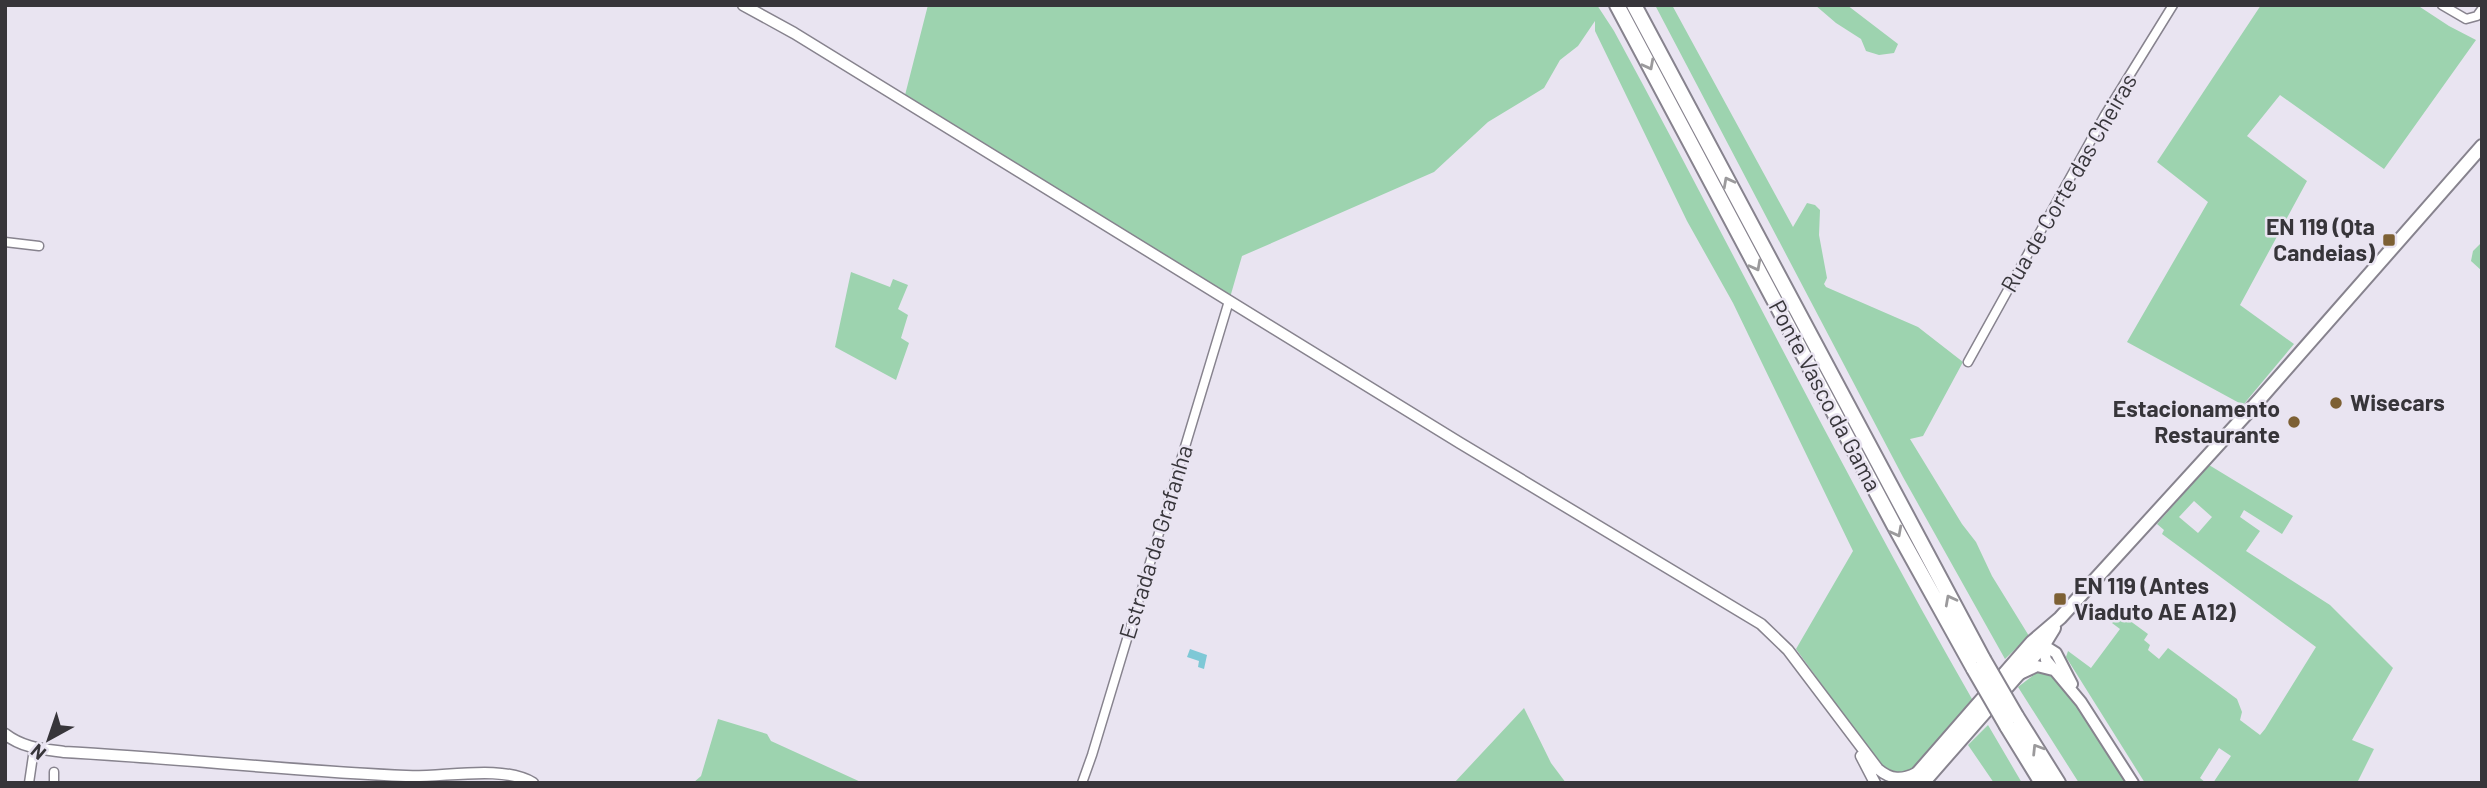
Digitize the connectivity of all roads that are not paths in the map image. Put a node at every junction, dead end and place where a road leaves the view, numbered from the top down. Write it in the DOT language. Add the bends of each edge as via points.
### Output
graph roads {
  1 [pos="743,5"];
  2 [pos="1617,5"];
  3 [pos="1634,5"];
  4 [pos="2173,5"];
  5 [pos="2442,5"];
  6 [pos="2482,9"];
  7 [pos="2482,146"];
  8 [pos="5,242"];
  9 [pos="39,246"];
  10 [pos="1229,301"];
  11 [pos="1968,362"];
  12 [pos="2039,643"];
  13 [pos="1978,664"];
  14 [pos="2058,674"];
  15 [pos="2015,678"];
  16 [pos="2081,702"];
  17 [pos="1835,714"];
  18 [pos="2012,721"];
  19 [pos="5,734"];
  20 [pos="34,749"];
  21 [pos="1878,769"];
  22 [pos="54,772"];
  23 [pos="1921,777"];
  24 [pos="29,783"];
  25 [pos="54,783"];
  26 [pos="533,783"];
  27 [pos="1082,783"];
  28 [pos="1875,783"];
  29 [pos="1889,783"];
  30 [pos="1909,783"];
  31 [pos="2042,783"];
  32 [pos="2058,783"];
  33 [pos="2133,783"];
  1 -- 10 [label="street"];
  2 -- 13 [label="highway, Ponte Vasco da Gama, one-way" via="1894,525"];
  13 -- 3 [label="highway, Ponte Vasco da Gama, one-way"];
  4 -- 11 [label="street, Rua de Corte das Cheiras" via="2105,115"];
  5 -- 6 [label="street" via="2466,19"];
  7 -- 12 [label="main road"];
  8 -- 9 [label="street"];
  10 -- 17 [label="street" via="1761,624 1788,650"];
  10 -- 27 [label="street, Estrada da Grafanha"];
  12 -- 14 [label="main road"];
  12 -- 15 [label="main road"];
  12 -- 16 [label="main road" via="2056,653"];
  12 -- 23 [label="main road"];
  13 -- 18 [label="highway, Ponte Vasco da Gama, bridge"];
  14 -- 15 [label="main road" via="2038,666"];
  14 -- 16 [label="main road"];
  15 -- 23 [label="main road"];
  16 -- 33 [label="main road"];
  17 -- 21 [label="street"];
  17 -- 28 [label="street"];
  18 -- 31 [label="highway, Ponte Vasco da Gama"];
  32 -- 18 [label="highway, Ponte Vasco da Gama, one-way"];
  19 -- 20 [label="street"];
  20 -- 24 [label="street"];
  20 -- 26 [label="street" via="382,775 503,774"];
  21 -- 23 [label="street" via="1888,776"];
  21 -- 29 [label="street"];
  22 -- 25 [label="street"];
  23 -- 30 [label="main road"];
}
